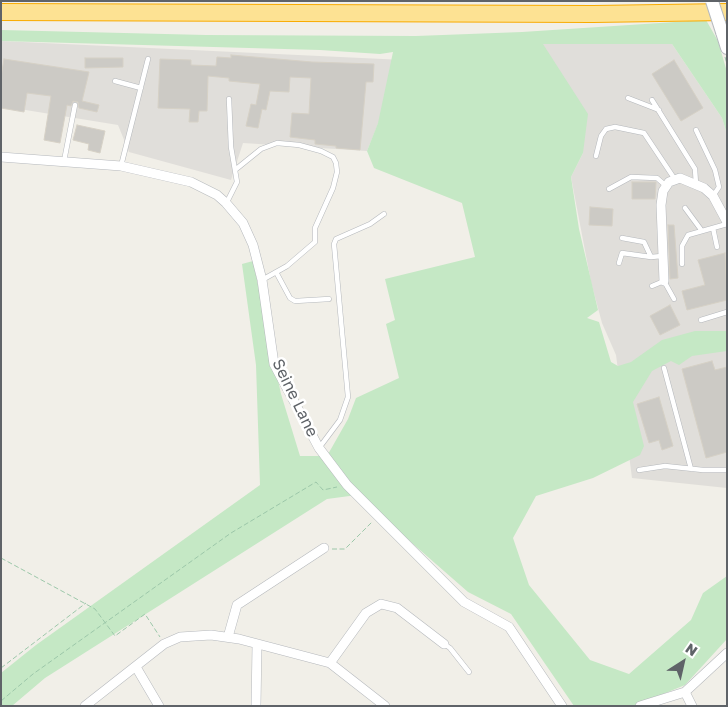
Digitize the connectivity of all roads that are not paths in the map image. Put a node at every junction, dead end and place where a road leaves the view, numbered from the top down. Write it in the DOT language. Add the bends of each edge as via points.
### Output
graph roads {
  1 [pos="712,1"];
  2 [pos="1,12"];
  3 [pos="727,12"];
  4 [pos="727,48"];
  5 [pos="148,59"];
  6 [pos="115,82"];
  7 [pos="141,88"];
  8 [pos="628,98"];
  9 [pos="229,100"];
  10 [pos="652,100"];
  11 [pos="75,105"];
  12 [pos="659,110"];
  13 [pos="696,130"];
  14 [pos="596,156"];
  15 [pos="1,157"];
  16 [pos="64,161"];
  17 [pos="120,166"];
  18 [pos="235,170"];
  19 [pos="674,178"];
  20 [pos="696,184"];
  21 [pos="665,185"];
  22 [pos="609,189"];
  23 [pos="713,196"];
  24 [pos="226,203"];
  25 [pos="685,208"];
  26 [pos="384,214"];
  27 [pos="727,223"];
  28 [pos="713,228"];
  29 [pos="702,231"];
  30 [pos="622,238"];
  31 [pos="716,247"];
  32 [pos="662,256"];
  33 [pos="651,257"];
  34 [pos="620,263"];
  35 [pos="682,264"];
  36 [pos="276,272"];
  37 [pos="262,280"];
  38 [pos="664,282"];
  39 [pos="652,286"];
  40 [pos="329,299"];
  41 [pos="674,299"];
  42 [pos="727,312"];
  43 [pos="700,320"];
  44 [pos="664,368"];
  45 [pos="319,448"];
  46 [pos="691,469"];
  47 [pos="639,470"];
  48 [pos="727,470"];
  49 [pos="324,548"];
  50 [pos="228,637"];
  51 [pos="444,644"];
  52 [pos="256,645"];
  53 [pos="727,653"];
  54 [pos="330,663"];
  55 [pos="136,667"];
  56 [pos="469,672"];
  57 [pos="685,692"];
  58 [pos="85,706"];
  59 [pos="159,706"];
  60 [pos="256,706"];
  61 [pos="385,706"];
  62 [pos="562,706"];
  63 [pos="640,706"];
  64 [pos="692,706"];
  1 -- 4 [label="main road, bridge"];
  2 -- 3 [label="highway"];
  5 -- 7 [label="lane"];
  6 -- 7 [label="lane"];
  7 -- 17 [label="lane"];
  8 -- 12 [label="lane"];
  9 -- 18 [label="lane"];
  10 -- 12 [label="lane"];
  11 -- 16 [label="lane"];
  12 -- 20 [label="lane" via="695,169"];
  13 -- 23 [label="lane" via="715,170 719,187"];
  14 -- 19 [label="lane" via="606,129 614,127 644,133"];
  15 -- 16 [label="street, Seine Lane"];
  16 -- 17 [label="street, Seine Lane"];
  17 -- 24 [label="street, Seine Lane" via="191,182"];
  18 -- 24 [label="lane" via="236,186"];
  18 -- 36 [label="lane" via="262,149 277,143 321,151 333,157 336,163 333,188 316,228 315,242"];
  19 -- 20 [label="street"];
  19 -- 21 [label="street"];
  20 -- 23 [label="street"];
  21 -- 22 [label="lane" via="657,178 631,177"];
  21 -- 32 [label="street" via="661,205"];
  23 -- 27 [label="street"];
  24 -- 37 [label="street, Seine Lane" via="249,234"];
  25 -- 29 [label="lane"];
  26 -- 45 [label="lane" via="336,239 334,244 348,397 340,420"];
  27 -- 28 [label="lane"];
  28 -- 29 [label="lane"];
  28 -- 31 [label="lane"];
  29 -- 35 [label="lane" via="688,234 682,246"];
  30 -- 33 [label="lane" via="644,242"];
  32 -- 33 [label="lane"];
  32 -- 38 [label="street"];
  33 -- 34 [label="lane" via="622,253"];
  36 -- 37 [label="lane"];
  36 -- 40 [label="lane" via="290,298 295,301"];
  37 -- 45 [label="street, Seine Lane" via="274,364"];
  38 -- 39 [label="lane"];
  38 -- 41 [label="lane"];
  42 -- 43 [label="lane"];
  44 -- 46 [label="lane"];
  45 -- 62 [label="street, Seine Lane" via="345,483 464,602 509,627"];
  46 -- 47 [label="lane" via="665,466"];
  46 -- 48 [label="lane"];
  49 -- 50 [label="street" via="237,605"];
  50 -- 52 [label="street"];
  50 -- 55 [label="street" via="180,637 164,644"];
  51 -- 54 [label="street" via="397,608 381,604 366,613"];
  51 -- 56 [label="lane"];
  52 -- 54 [label="street"];
  52 -- 60 [label="street"];
  53 -- 57 [label="street"];
  54 -- 61 [label="street"];
  55 -- 58 [label="street"];
  55 -- 59 [label="street"];
  57 -- 63 [label="street"];
  57 -- 64 [label="street"];
}
